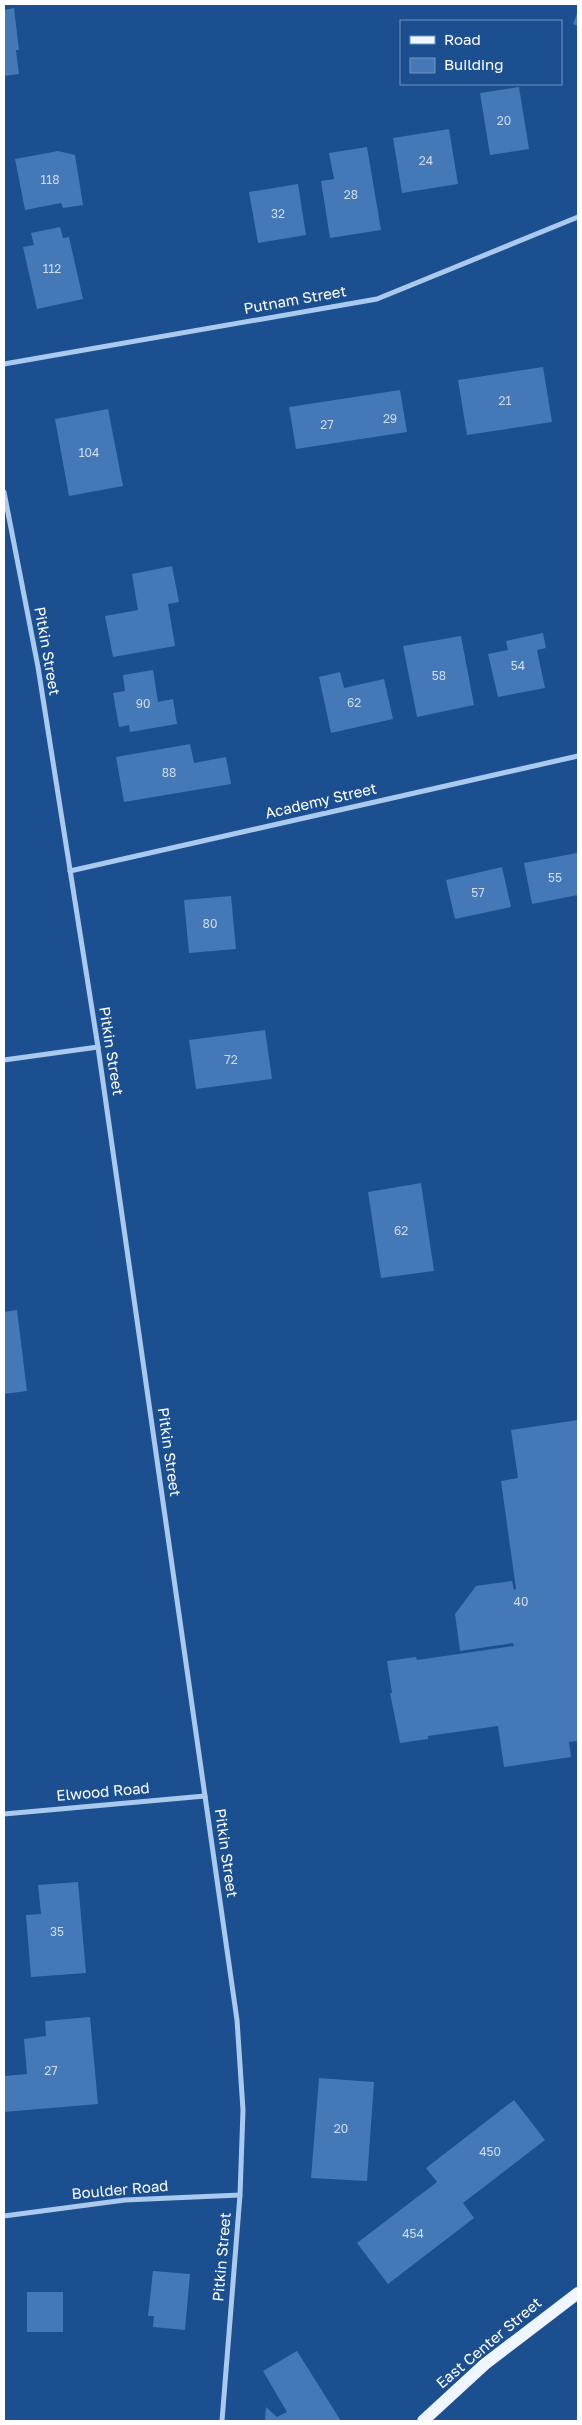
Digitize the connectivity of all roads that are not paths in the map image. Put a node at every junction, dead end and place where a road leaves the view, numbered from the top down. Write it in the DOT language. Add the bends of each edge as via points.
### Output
graph roads {
  1 [pos="578,217"];
  2 [pos="4,364"];
  3 [pos="4,492"];
  4 [pos="578,756"];
  5 [pos="70,871"];
  6 [pos="98,1047"];
  7 [pos="4,1060"];
  8 [pos="205,1796"];
  9 [pos="4,1814"];
  10 [pos="240,2195"];
  11 [pos="4,2216"];
  12 [pos="578,2292"];
  13 [pos="222,2421"];
  14 [pos="423,2421"];
  1 -- 2 [label="street, Putnam Street" via="377,299"];
  3 -- 5 [label="street, Pitkin Street" via="38,667"];
  4 -- 5 [label="street, Academy Street"];
  5 -- 6 [label="street, Pitkin Street"];
  6 -- 7 [label="street"];
  6 -- 8 [label="street, Pitkin Street"];
  8 -- 9 [label="street, Elwood Road"];
  8 -- 10 [label="street, Pitkin Street" via="237,2020 244,2110"];
  10 -- 11 [label="street, Boulder Road" via="125,2200"];
  10 -- 13 [label="street, Pitkin Street"];
  12 -- 14 [label="main road, East Center Street" via="485,2364"];
}
